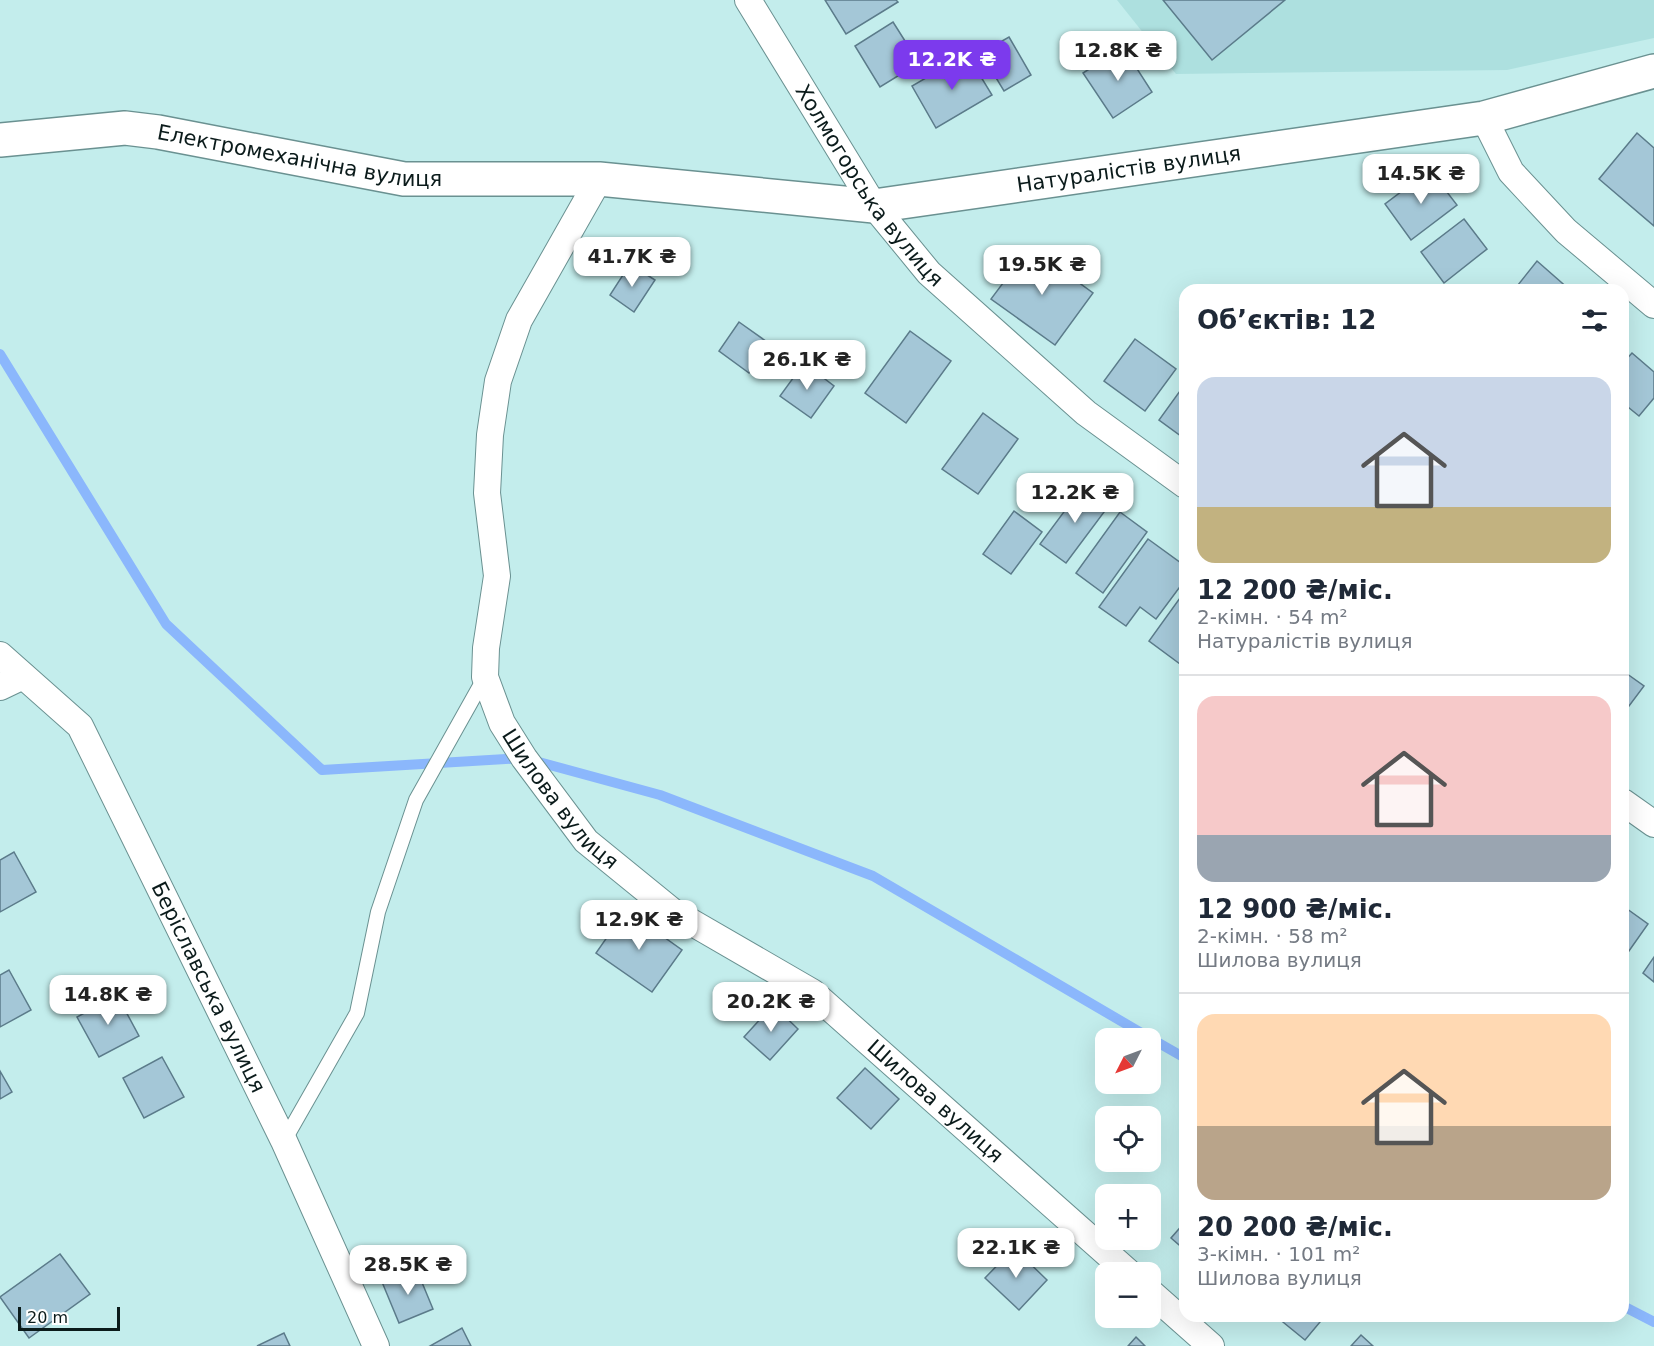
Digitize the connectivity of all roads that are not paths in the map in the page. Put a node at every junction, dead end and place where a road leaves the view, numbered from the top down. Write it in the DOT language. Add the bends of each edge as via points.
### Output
graph roads {
  1 [pos="748,0"];
  2 [pos="1654,71"];
  3 [pos="1484,118"];
  4 [pos="0,140"];
  5 [pos="599,179"];
  6 [pos="874,206"];
  7 [pos="1654,305"];
  8 [pos="1179,481"];
  9 [pos="0,655"];
  10 [pos="23,676"];
  11 [pos="485,677"];
  12 [pos="0,687"];
  13 [pos="1629,806"];
  14 [pos="1654,824"];
  15 [pos="284,1141"];
  16 [pos="1117,1262"];
  17 [pos="1161,1302"];
  18 [pos="1179,1318"];
  19 [pos="1184,1322"];
  20 [pos="376,1346"];
  21 [pos="1211,1346"];
  1 -- 6 [label="street, Холмогорська вулиця"];
  2 -- 3 [label="street, Натуралістів вулиця"];
  3 -- 6 [label="street, Натуралістів вулиця"];
  3 -- 7 [label="street" via="1511,172 1566,231"];
  4 -- 5 [label="street, Електромеханічна вулиця" via="125,128 404,180"];
  5 -- 6 [label="street, Натуралістів вулиця"];
  5 -- 11 [label="street, Шилова вулиця" via="519,320 498,381 487,493 497,576"];
  6 -- 8 [label="street, Холмогорська вулиця" via="937,281 1086,413"];
  9 -- 10 [label="street, Беріславська вулиця"];
  10 -- 12 [label="street"];
  10 -- 15 [label="street, Беріславська вулиця" via="80,726"];
  11 -- 15 [label="lane" via="416,800 378,912 357,1013"];
  11 -- 16 [label="street, Шилова вулиця" via="502,723 586,841 672,911 812,992"];
  13 -- 14 [label="street"];
  15 -- 20 [label="street, Беріславська вулиця"];
  17 -- 18 [label="street"];
  19 -- 21 [label="street"];
}
